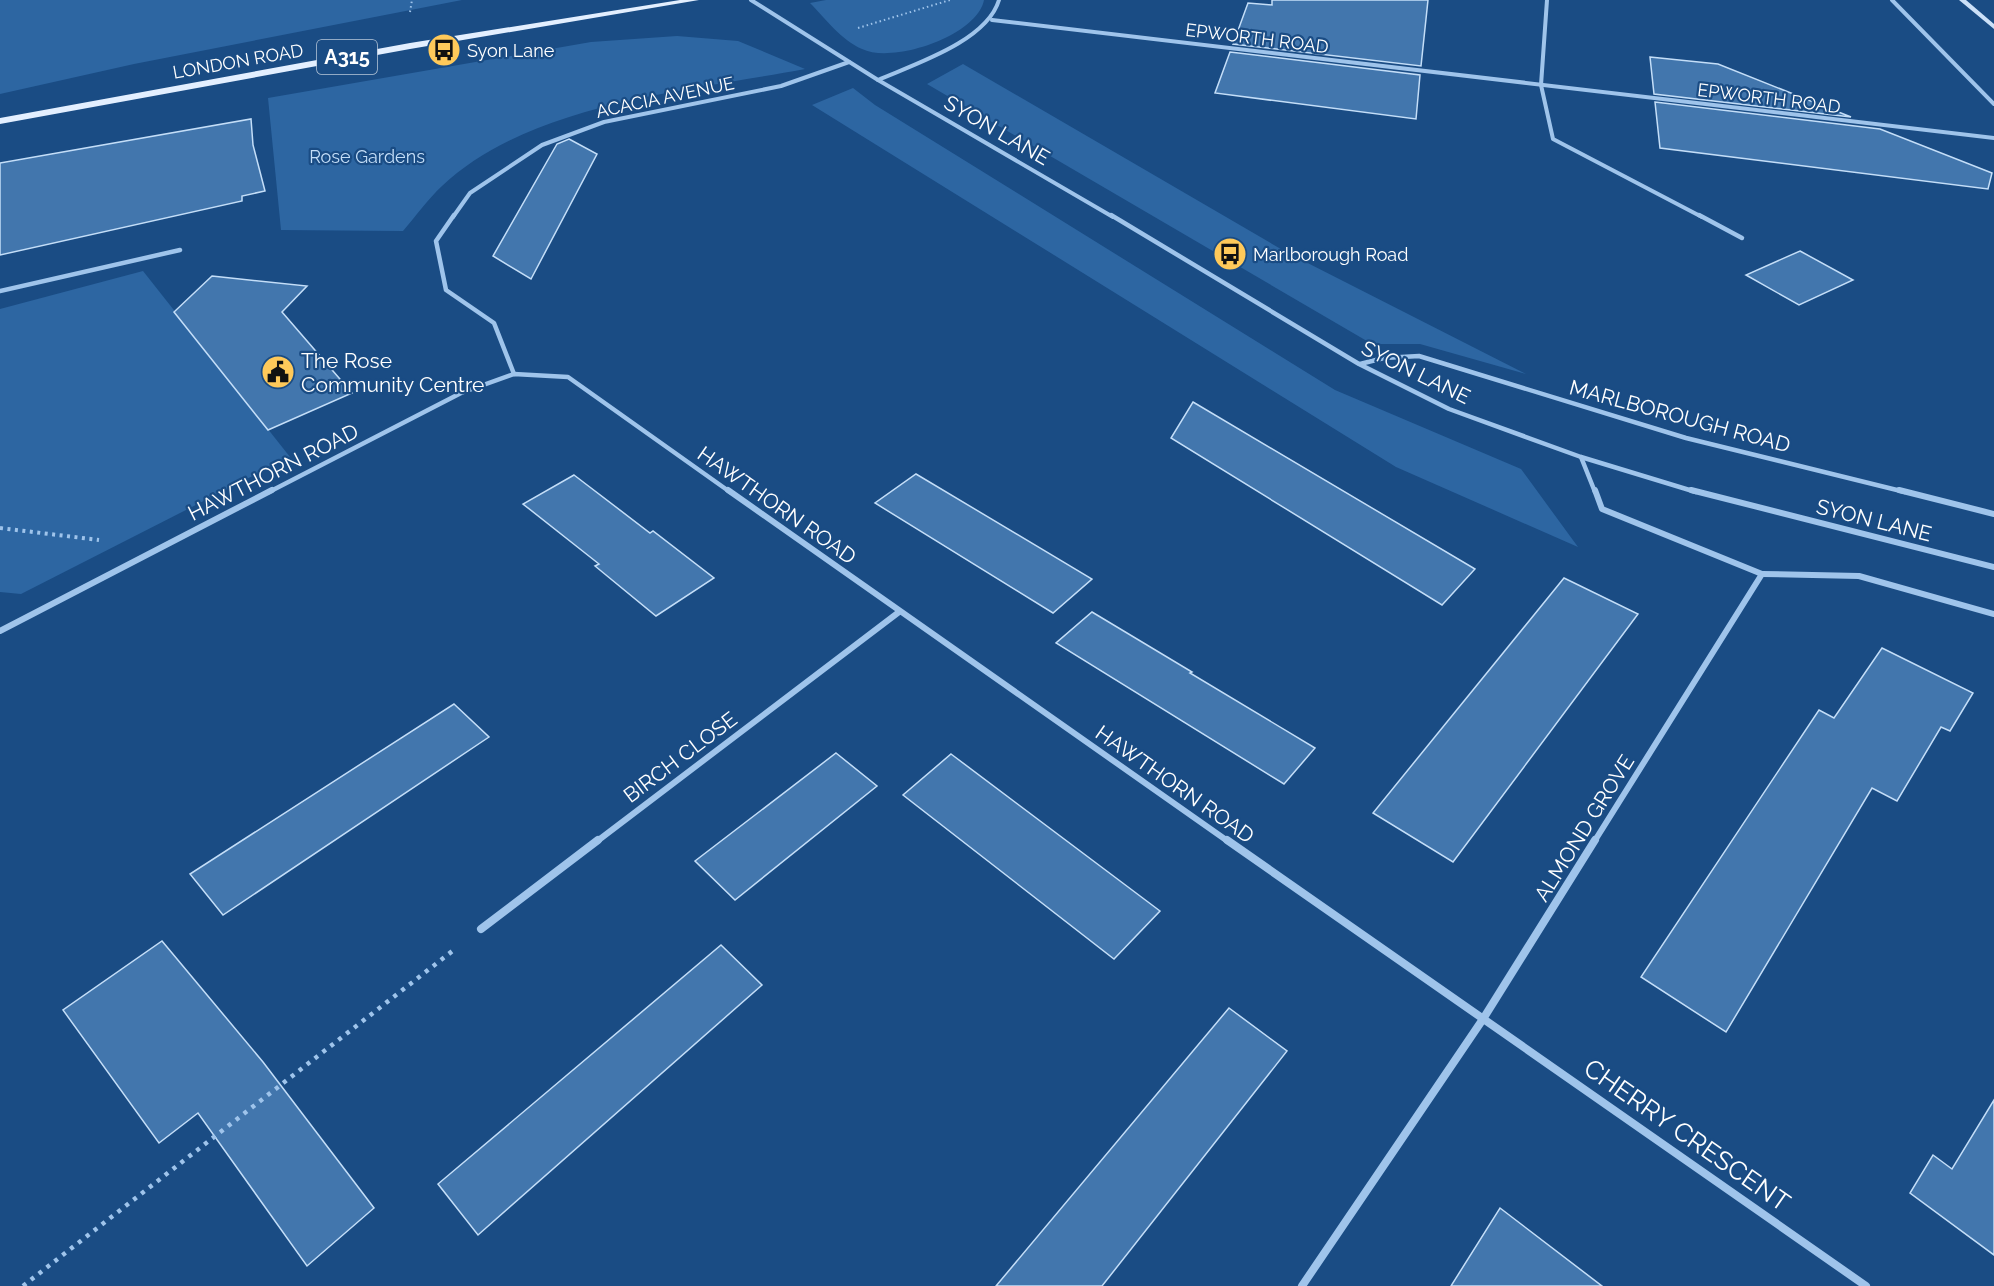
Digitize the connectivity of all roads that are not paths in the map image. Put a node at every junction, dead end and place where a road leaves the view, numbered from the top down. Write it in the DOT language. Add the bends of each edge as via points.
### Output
graph roads {
  1 [pos="695,0"];
  2 [pos="751,0"];
  3 [pos="999,0"];
  4 [pos="1547,0"];
  5 [pos="1892,0"];
  6 [pos="1962,0"];
  7 [pos="992,20"];
  8 [pos="1994,27"];
  9 [pos="849,62"];
  10 [pos="878,80"];
  11 [pos="1541,85"];
  12 [pos="1994,104"];
  13 [pos="0,121"];
  14 [pos="1994,138"];
  15 [pos="1742,238"];
  16 [pos="180,250"];
  17 [pos="0,291"];
  18 [pos="1359,364"];
  19 [pos="514,374"];
  20 [pos="1581,457"];
  21 [pos="1994,514"];
  22 [pos="1994,567"];
  23 [pos="1762,574"];
  24 [pos="899,612"];
  25 [pos="1994,614"];
  26 [pos="0,631"];
  27 [pos="481,929"];
  28 [pos="1483,1019"];
  29 [pos="1302,1286"];
  30 [pos="1866,1286"];
  1 -- 13 [label="main road, LONDON ROAD / A315" via="410,46"];
  2 -- 9 [label="street, SYON LANE"];
  3 -- 7 [label="street"];
  4 -- 11 [label="street"];
  5 -- 12 [label="street"];
  6 -- 8 [label="main road"];
  7 -- 10 [label="street" via="945,49"];
  7 -- 11 [label="street, EPWORTH ROAD"];
  9 -- 10 [label="street, SYON LANE"];
  9 -- 19 [label="street, ACACIA AVENUE" via="782,86 604,122 542,145 470,193 436,241 446,290 494,323"];
  10 -- 18 [label="street, SYON LANE"];
  11 -- 14 [label="street, EPWORTH ROAD"];
  11 -- 15 [label="street" via="1553,139"];
  16 -- 17 [label="street"];
  18 -- 20 [label="street, SYON LANE" via="1449,409"];
  18 -- 21 [label="street, MARLBOROUGH ROAD" via="1419,356 1686,438"];
  19 -- 24 [label="street, HAWTHORN ROAD" via="568,377"];
  19 -- 26 [label="street, HAWTHORN ROAD" via="461,393"];
  20 -- 22 [label="street, SYON LANE" via="1661,483"];
  20 -- 23 [label="street" via="1602,509"];
  23 -- 25 [label="street" via="1858,576"];
  23 -- 28 [label="street, ALMOND GROVE"];
  24 -- 27 [label="street, BIRCH CLOSE"];
  24 -- 28 [label="street, HAWTHORN ROAD"];
  28 -- 29 [label="street, ALMOND GROVE"];
  28 -- 30 [label="street, CHERRY CRESCENT"];
}
